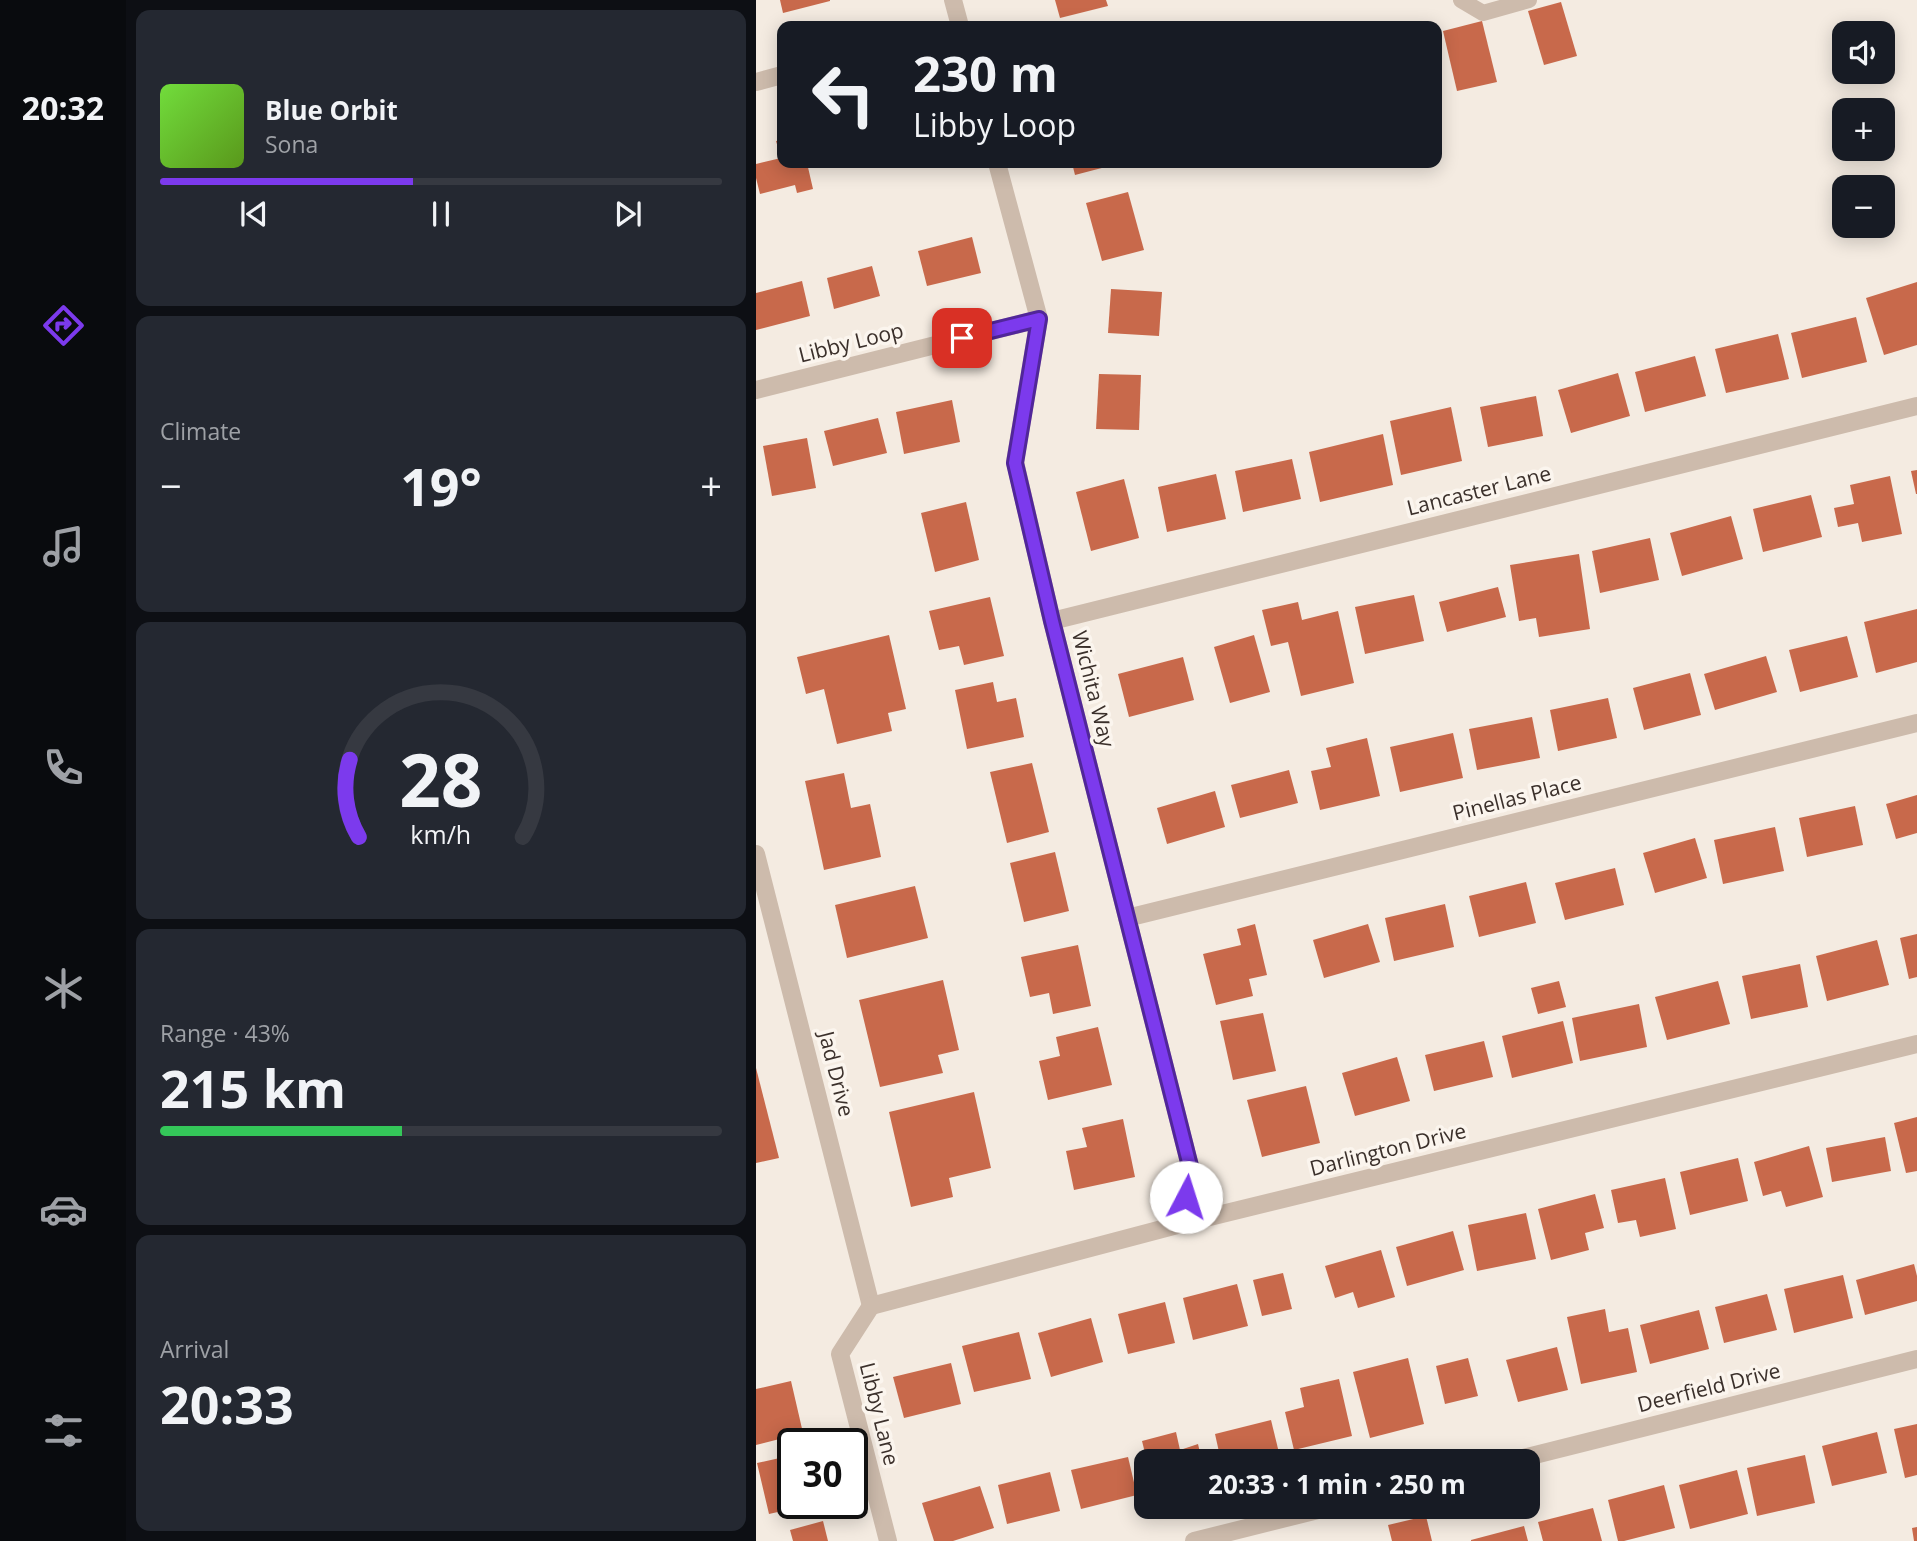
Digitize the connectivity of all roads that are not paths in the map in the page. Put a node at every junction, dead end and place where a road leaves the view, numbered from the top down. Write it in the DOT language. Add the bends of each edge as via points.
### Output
graph roads {
  1 [pos="953,0"];
  2 [pos="1461,0"];
  3 [pos="1529,0"];
  4 [pos="959,21"];
  5 [pos="777,76"];
  6 [pos="756,82"];
  7 [pos="998,168"];
  8 [pos="1039,319"];
  9 [pos="756,390"];
  10 [pos="1917,406"];
  11 [pos="1052,621"];
  12 [pos="1917,723"];
  13 [pos="756,854"];
  14 [pos="1127,918"];
  15 [pos="1917,1044"];
  16 [pos="1181,1224"];
  17 [pos="871,1306"];
  18 [pos="1917,1359"];
  19 [pos="1540,1454"];
  20 [pos="1282,1519"];
  21 [pos="888,1541"];
  22 [pos="1194,1541"];
  1 -- 4 [label="street"];
  2 -- 3 [label="lane" via="1483,13"];
  5 -- 6 [label="street"];
  7 -- 8 [label="street, Wichita Way"];
  8 -- 9 [label="street, Libby Loop"];
  8 -- 11 [label="street, Wichita Way" via="1015,463"];
  10 -- 11 [label="street, Lancaster Lane"];
  11 -- 14 [label="street, Wichita Way"];
  12 -- 14 [label="street, Pinellas Place"];
  13 -- 17 [label="street, Jad Drive"];
  14 -- 16 [label="street, Wichita Way" via="1191,1170"];
  15 -- 16 [label="street, Darlington Drive"];
  16 -- 17 [label="street, Darlington Drive"];
  17 -- 21 [label="street, Libby Lane" via="840,1354"];
  18 -- 19 [label="street, Deerfield Drive"];
  20 -- 22 [label="street"];
}
